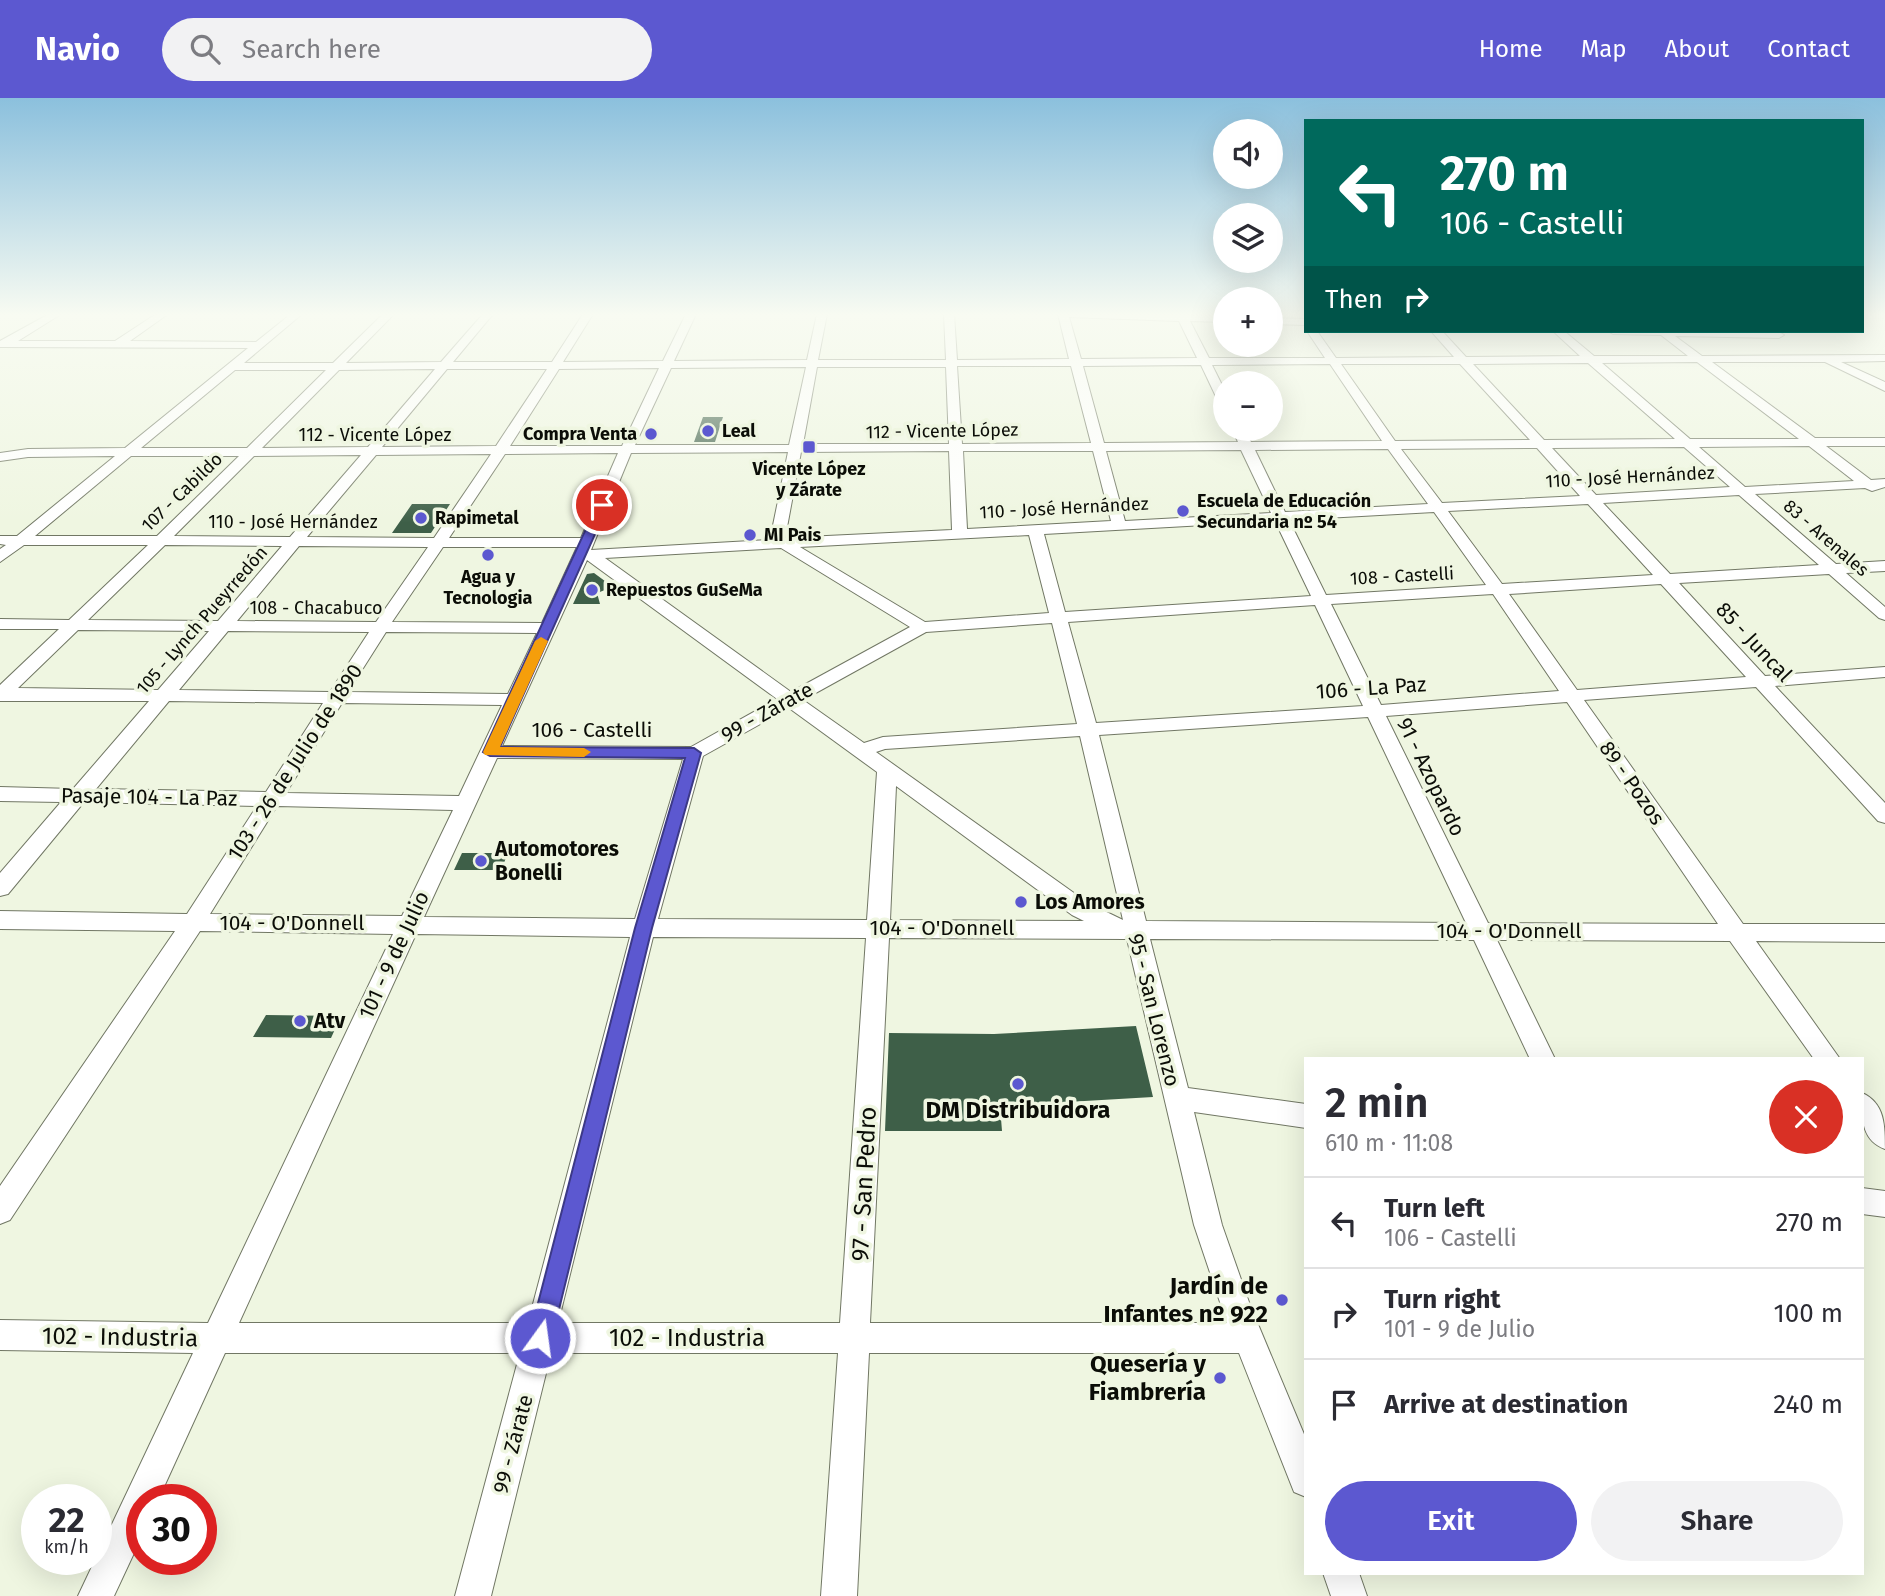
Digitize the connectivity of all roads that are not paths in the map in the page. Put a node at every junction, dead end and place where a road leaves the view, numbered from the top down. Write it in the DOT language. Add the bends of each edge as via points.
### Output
graph roads {
  1 [pos="212,384"];
  2 [pos="317,384"];
  3 [pos="428,384"];
  4 [pos="544,384"];
  5 [pos="658,384"];
  6 [pos="809,384"];
  7 [pos="953,384"];
  8 [pos="1080,384"];
  9 [pos="1350,384"];
  10 [pos="1485,384"];
  11 [pos="1620,384"];
  12 [pos="1733,384"];
  13 [pos="1244,441"];
  14 [pos="1885,442"];
  15 [pos="1687,443"];
  16 [pos="1813,443"];
  17 [pos="1391,444"];
  18 [pos="1542,444"];
  19 [pos="1247,446"];
  20 [pos="1097,447"];
  21 [pos="958,448"];
  22 [pos="627,450"];
  23 [pos="796,450"];
  24 [pos="369,452"];
  25 [pos="500,452"];
  26 [pos="250,453"];
  27 [pos="126,454"];
  28 [pos="0,457"];
  29 [pos="1885,483"];
  30 [pos="1868,484"];
  31 [pos="1741,490"];
  32 [pos="1885,497"];
  33 [pos="1591,498"];
  34 [pos="1438,506"];
  35 [pos="1279,516"];
  36 [pos="1119,524"];
  37 [pos="1035,529"];
  38 [pos="960,533"];
  39 [pos="22,539"];
  40 [pos="0,540"];
  41 [pos="160,541"];
  42 [pos="295,541"];
  43 [pos="438,542"];
  44 [pos="780,544"];
  45 [pos="585,551"];
  46 [pos="0,557"];
  47 [pos="1885,566"];
  48 [pos="1832,569"];
  49 [pos="1666,579"];
  50 [pos="1498,590"];
  51 [pos="1322,600"];
  52 [pos="1885,615"];
  53 [pos="1060,617"];
  54 [pos="0,624"];
  55 [pos="72,625"];
  56 [pos="222,627"];
  57 [pos="922,627"];
  58 [pos="380,628"];
  59 [pos="547,628"];
  60 [pos="1885,672"];
  61 [pos="1760,682"];
  62 [pos="1,693"];
  63 [pos="162,695"];
  64 [pos="1572,696"];
  65 [pos="337,698"];
  66 [pos="513,700"];
  67 [pos="789,700"];
  68 [pos="1373,711"];
  69 [pos="1088,729"];
  70 [pos="861,751"];
  71 [pos="490,752"];
  72 [pos="694,753"];
  73 [pos="887,771"];
  74 [pos="0,794"];
  75 [pos="79,795"];
  76 [pos="272,799"];
  77 [pos="466,803"];
  78 [pos="1885,816"];
  79 [pos="0,888"];
  80 [pos="0,920"];
  81 [pos="192,923"];
  82 [pos="409,924"];
  83 [pos="644,928"];
  84 [pos="879,928"];
  85 [pos="1128,930"];
  86 [pos="1481,930"];
  87 [pos="1737,933"];
  88 [pos="1885,933"];
  89 [pos="1542,1057"];
  90 [pos="1827,1057"];
  91 [pos="1176,1100"];
  92 [pos="1864,1108"];
  93 [pos="1304,1116"];
  94 [pos="1885,1137"];
  95 [pos="1864,1201"];
  96 [pos="1885,1204"];
  97 [pos="0,1210"];
  98 [pos="0,1335"];
  99 [pos="215,1338"];
  100 [pos="540,1338"];
  101 [pos="855,1338"];
  102 [pos="1248,1338"];
  103 [pos="1304,1475"];
  104 [pos="1342,1575"];
  105 [pos="96,1596"];
  106 [pos="473,1596"];
  107 [pos="839,1596"];
  108 [pos="1349,1596"];
  1 -- 27 [label="street"];
  2 -- 26 [label="street, 107 - Cabildo"];
  3 -- 24 [label="street, 105 - Lynch Pueyrredón"];
  4 -- 25 [label="street, 103 - 26 de Julio de 1890"];
  5 -- 22 [label="street, 101 - 9 de Julio"];
  6 -- 23 [label="street"];
  7 -- 21 [label="street"];
  8 -- 20 [label="street"];
  9 -- 17 [label="street, 89 - Pozos"];
  10 -- 18 [label="street, 85 - Juncal"];
  11 -- 15 [label="street, 83 - Arenales"];
  12 -- 16 [label="street"];
  13 -- 19 [label="street, 91 - Azopardo"];
  14 -- 16 [label="street, 112 - Vicente López"];
  15 -- 16 [label="street, 112 - Vicente López"];
  15 -- 18 [label="street, 112 - Vicente López"];
  15 -- 31 [label="street, 83 - Arenales"];
  16 -- 30 [label="street"];
  17 -- 18 [label="street, 112 - Vicente López"];
  17 -- 19 [label="street, 112 - Vicente López"];
  17 -- 34 [label="street, 89 - Pozos"];
  18 -- 33 [label="street, 85 - Juncal"];
  19 -- 20 [label="street, 112 - Vicente López"];
  19 -- 35 [label="street, 91 - Azopardo"];
  20 -- 21 [label="street, 112 - Vicente López"];
  20 -- 36 [label="street"];
  21 -- 23 [label="street, 112 - Vicente López"];
  21 -- 38 [label="street"];
  22 -- 23 [label="street, 112 - Vicente López"];
  22 -- 25 [label="street, 112 - Vicente López"];
  22 -- 45 [label="street, 101 - 9 de Julio"];
  23 -- 44 [label="street" via="777,537"];
  24 -- 25 [label="street, 112 - Vicente López"];
  24 -- 26 [label="street, 112 - Vicente López"];
  24 -- 42 [label="street, 105 - Lynch Pueyrredón"];
  25 -- 43 [label="street, 103 - 26 de Julio de 1890"];
  26 -- 27 [label="street, 112 - Vicente López"];
  26 -- 41 [label="street, 107 - Cabildo"];
  27 -- 28 [label="street, 112 - Vicente López"];
  27 -- 39 [label="street"];
  29 -- 30 [label="street, 110 - José Hernández"];
  30 -- 31 [label="street, 110 - José Hernández"];
  30 -- 32 [label="street"];
  31 -- 33 [label="street, 110 - José Hernández"];
  31 -- 48 [label="street, 83 - Arenales"];
  33 -- 34 [label="street, 110 - José Hernández"];
  33 -- 49 [label="street, 85 - Juncal"];
  34 -- 35 [label="street, 110 - José Hernández"];
  34 -- 50 [label="street, 89 - Pozos"];
  35 -- 36 [label="street, 110 - José Hernández"];
  35 -- 51 [label="street, 91 - Azopardo"];
  36 -- 37 [label="street, 110 - José Hernández"];
  37 -- 38 [label="street, 110 - José Hernández"];
  37 -- 53 [label="street, 95 - San Lorenzo"];
  38 -- 44 [label="street, 110 - José Hernández"];
  39 -- 40 [label="street, 110 - José Hernández"];
  39 -- 41 [label="street, 110 - José Hernández"];
  39 -- 46 [label="street"];
  41 -- 42 [label="street, 110 - José Hernández"];
  41 -- 55 [label="street, 107 - Cabildo"];
  42 -- 43 [label="street, 110 - José Hernández"];
  42 -- 56 [label="street, 105 - Lynch Pueyrredón"];
  43 -- 45 [label="street, 110 - José Hernández"];
  43 -- 58 [label="street, 103 - 26 de Julio de 1890"];
  44 -- 45 [label="street, 110 - José Hernández"];
  44 -- 57 [label="street"];
  45 -- 59 [label="street, 101 - 9 de Julio"];
  45 -- 67 [label="street"];
  47 -- 48 [label="street, 108 - Castelli"];
  48 -- 49 [label="street, 108 - Castelli"];
  48 -- 52 [label="street, 83 - Arenales"];
  49 -- 50 [label="street, 108 - Castelli"];
  49 -- 61 [label="street, 85 - Juncal"];
  50 -- 51 [label="street, 108 - Castelli"];
  50 -- 64 [label="street, 89 - Pozos"];
  51 -- 53 [label="street, 108 - Castelli"];
  51 -- 68 [label="street, 91 - Azopardo"];
  53 -- 57 [label="street, 108 - Castelli"];
  53 -- 69 [label="street, 95 - San Lorenzo"];
  54 -- 55 [label="street, 108 - Chacabuco"];
  55 -- 56 [label="street, 108 - Chacabuco"];
  55 -- 62 [label="street, 107 - Cabildo"];
  56 -- 58 [label="street, 108 - Chacabuco"];
  56 -- 63 [label="street, 105 - Lynch Pueyrredón"];
  57 -- 67 [label="street, 99 - Zárate"];
  58 -- 59 [label="street, 108 - Chacabuco"];
  58 -- 65 [label="street, 103 - 26 de Julio de 1890"];
  59 -- 66 [label="street, 101 - 9 de Julio"];
  60 -- 61 [label="street, 106 - La Paz"];
  61 -- 64 [label="street, 106 - La Paz"];
  61 -- 78 [label="street, 85 - Juncal"];
  62 -- 63 [label="street, 106 - Castelli"];
  63 -- 65 [label="street, 106 - Castelli"];
  63 -- 75 [label="street, 105 - Lynch Pueyrredón"];
  64 -- 68 [label="street, 106 - La Paz"];
  64 -- 87 [label="street, 89 - Pozos"];
  65 -- 66 [label="street, 106 - Castelli"];
  65 -- 76 [label="street, 103 - 26 de Julio de 1890"];
  66 -- 71 [label="street, 101 - 9 de Julio"];
  67 -- 70 [label="street"];
  67 -- 72 [label="street, 99 - Zárate"];
  68 -- 69 [label="street, 106 - La Paz"];
  68 -- 86 [label="street, 91 - Azopardo"];
  69 -- 70 [label="street, 106 - La Paz" via="883,743"];
  69 -- 85 [label="street, 95 - San Lorenzo"];
  70 -- 73 [label="street"];
  71 -- 72 [label="street, 106 - Castelli"];
  71 -- 77 [label="street, 101 - 9 de Julio"];
  72 -- 83 [label="street, 99 - Zárate"];
  73 -- 84 [label="street, 97 - San Pedro"];
  73 -- 85 [label="street" via="1080,909"];
  74 -- 75 [label="street, Pasaje 104 - La Paz"];
  75 -- 76 [label="street, Pasaje 104 - La Paz"];
  75 -- 79 [label="street, 105 - Lynch Pueyrredón"];
  76 -- 77 [label="street, Pasaje 104 - La Paz"];
  76 -- 81 [label="street, 103 - 26 de Julio de 1890"];
  77 -- 82 [label="street, 101 - 9 de Julio"];
  80 -- 81 [label="street, 104 - O'Donnell"];
  81 -- 82 [label="street, 104 - O'Donnell"];
  81 -- 97 [label="street, 103 - 26 de Julio de 1890"];
  82 -- 83 [label="street, 104 - O'Donnell"];
  82 -- 99 [label="street, 101 - 9 de Julio"];
  83 -- 84 [label="street, 104 - O'Donnell"];
  83 -- 100 [label="street, 99 - Zárate"];
  84 -- 85 [label="street, 104 - O'Donnell"];
  84 -- 101 [label="street, 97 - San Pedro"];
  85 -- 86 [label="street, 104 - O'Donnell"];
  85 -- 91 [label="street, 95 - San Lorenzo"];
  86 -- 87 [label="street, 104 - O'Donnell"];
  86 -- 89 [label="street, 91 - Azopardo"];
  87 -- 88 [label="street, 104 - O'Donnell"];
  87 -- 90 [label="street, 89 - Pozos"];
  91 -- 93 [label="street"];
  91 -- 102 [label="street, 95 - San Lorenzo" via="1208,1225"];
  92 -- 94 [label="street"];
  95 -- 96 [label="street"];
  98 -- 99 [label="street, 102 - Industria"];
  99 -- 100 [label="street, 102 - Industria"];
  99 -- 105 [label="street, 101 - 9 de Julio"];
  100 -- 101 [label="street, 102 - Industria"];
  100 -- 106 [label="street, 99 - Zárate"];
  101 -- 102 [label="street, 102 - Industria"];
  101 -- 107 [label="street, 97 - San Pedro"];
  102 -- 103 [label="street, 95 - San Lorenzo"];
  104 -- 108 [label="street"];
}
